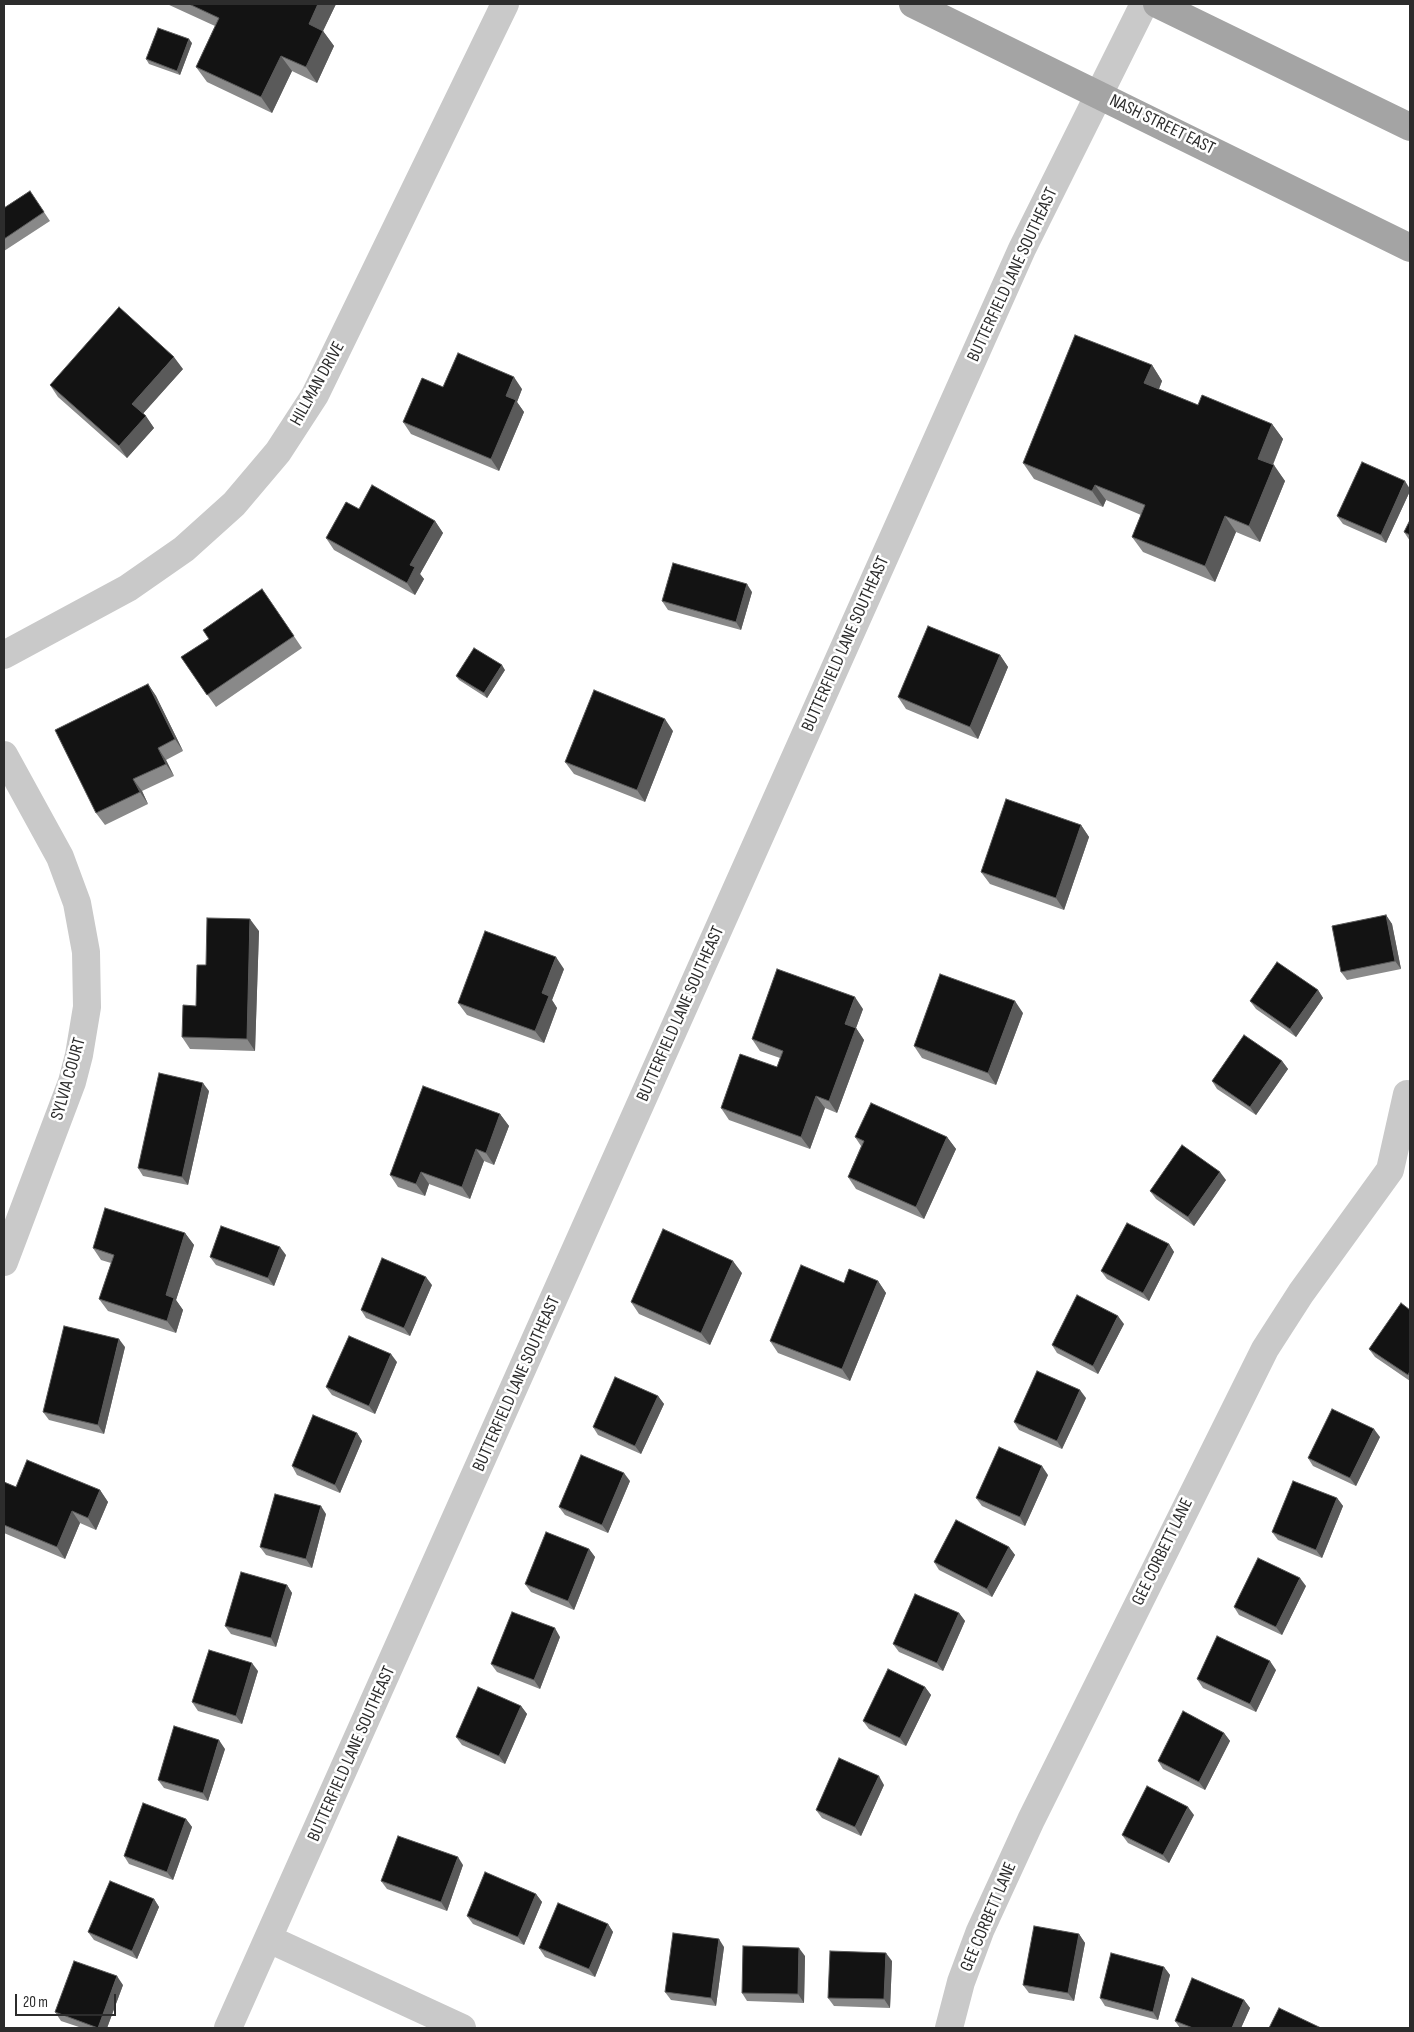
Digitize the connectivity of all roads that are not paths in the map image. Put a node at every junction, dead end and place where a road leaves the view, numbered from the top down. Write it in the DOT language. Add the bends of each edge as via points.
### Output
graph roads {
  1 [pos="505,4"];
  2 [pos="913,4"];
  3 [pos="1144,4"];
  4 [pos="1158,4"];
  5 [pos="1100,94"];
  6 [pos="1410,127"];
  7 [pos="1410,248"];
  8 [pos="4,655"];
  9 [pos="4,755"];
  10 [pos="1408,1094"];
  11 [pos="4,1262"];
  12 [pos="269,1939"];
  13 [pos="228,2028"];
  14 [pos="462,2028"];
  15 [pos="949,2028"];
  1 -- 8 [label="street, HILLMAN DRIVE" via="315,396 278,452 234,504 184,549 128,588"];
  2 -- 5 [label="main road, NASH STREET EAST"];
  3 -- 5 [label="street, BUTTERFIELD LANE SOUTHEAST"];
  4 -- 6 [label="main road"];
  5 -- 7 [label="main road, NASH STREET EAST"];
  5 -- 12 [label="street, BUTTERFIELD LANE SOUTHEAST" via="1022,249"];
  9 -- 11 [label="street, SYLVIA COURT" via="60,857 77,903 86,952 87,1007 72,1082"];
  10 -- 15 [label="street, GEE CORBETT LANE" via="1390,1170 1300,1293 1265,1349 1035,1811 980,1931 961,1982"];
  12 -- 13 [label="street, BUTTERFIELD LANE SOUTHEAST"];
  12 -- 14 [label="street"];
}
